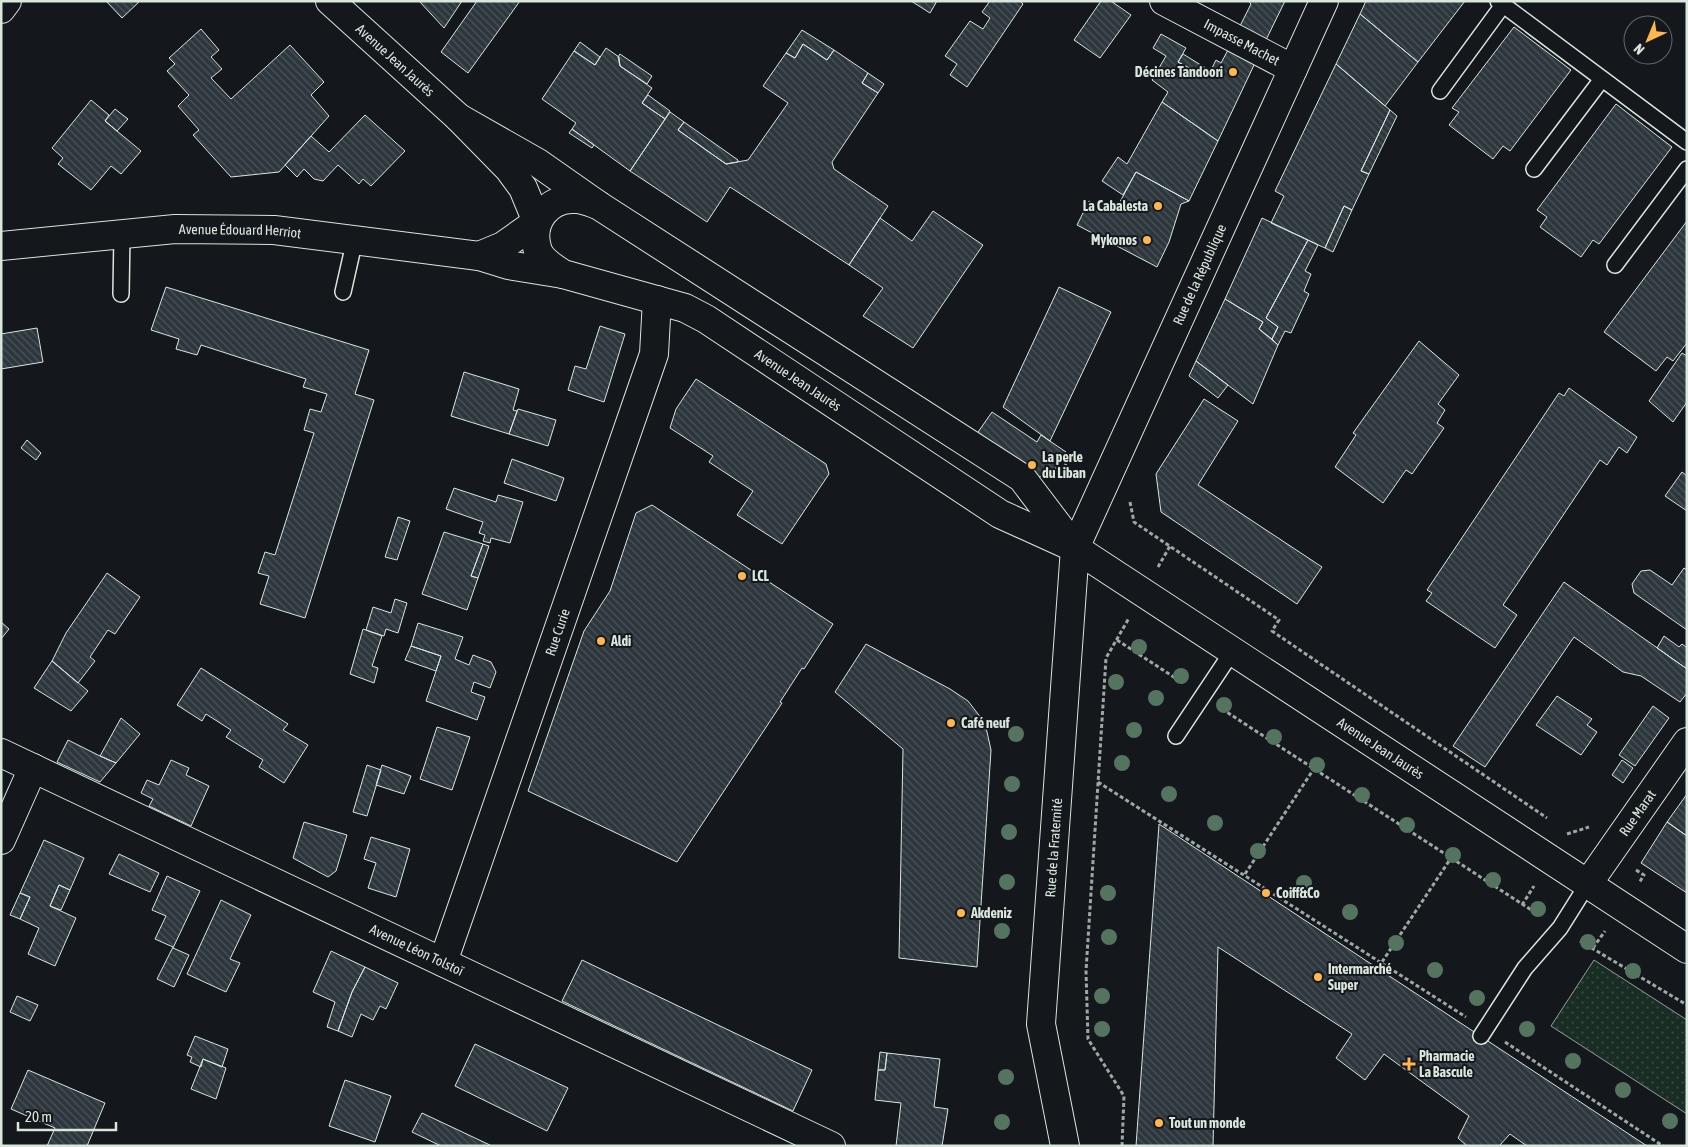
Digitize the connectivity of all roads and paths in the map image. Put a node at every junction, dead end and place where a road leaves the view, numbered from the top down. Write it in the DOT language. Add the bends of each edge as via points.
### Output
graph roads {
  1 [pos="7,1"];
  2 [pos="330,1"];
  3 [pos="1164,1"];
  4 [pos="1324,1"];
  5 [pos="1500,3"];
  6 [pos="1,9"];
  7 [pos="1293,69"];
  8 [pos="1602,79"];
  9 [pos="1440,91"];
  10 [pos="459,118"];
  11 [pos="1687,142"];
  12 [pos="1534,169"];
  13 [pos="1687,169"];
  14 [pos="598,205"];
  15 [pos="537,222"];
  16 [pos="122,234"];
  17 [pos="355,239"];
  18 [pos="1,246"];
  19 [pos="479,256"];
  20 [pos="1615,265"];
  21 [pos="563,274"];
  22 [pos="343,292"];
  23 [pos="121,294"];
  24 [pos="658,300"];
  25 [pos="1070,457"];
  26 [pos="1108,476"];
  27 [pos="1075,548"];
  28 [pos="1117,640"];
  29 [pos="1232,652"];
  30 [pos="1106,658"];
  31 [pos="1202,696"];
  32 [pos="1176,736"];
  33 [pos="1687,742"];
  34 [pos="1,753"];
  35 [pos="33,768"];
  36 [pos="1313,770"];
  37 [pos="1098,782"];
  38 [pos="1552,821"];
  39 [pos="1,840"];
  40 [pos="1451,858"];
  41 [pos="1245,874"];
  42 [pos="1588,885"];
  43 [pos="1560,928"];
  44 [pos="1687,948"];
  45 [pos="443,962"];
  46 [pos="1382,962"];
  47 [pos="1687,1005"];
  48 [pos="1483,1033"];
  49 [pos="831,1146"];
  50 [pos="1065,1146"];
  51 [pos="1122,1146"];
  52 [pos="1663,1146"];
  1 -- 6 [label="street"];
  2 -- 10 [label="street, Avenue Jean Jaurès"];
  3 -- 7 [label="street, Impasse Machet"];
  4 -- 7 [label="street, Rue de la République"];
  5 -- 8 [label="lane"];
  5 -- 9 [label="lane"];
  7 -- 26 [label="street, Rue de la République"];
  8 -- 11 [label="lane"];
  8 -- 12 [label="lane"];
  10 -- 14 [label="street, Avenue Jean Jaurès" via="538,163"];
  10 -- 15 [label="street, Avenue Jean Jaurès" via="509,169 523,188"];
  13 -- 20 [label="lane"];
  14 -- 15 [label="street, Avenue Jean Jaurès" via="577,198 558,200 544,210"];
  14 -- 27 [label="street, Avenue Jean Jaurès" via="1022,478"];
  15 -- 19 [label="street" via="503,246"];
  15 -- 21 [label="street, Avenue Jean Jaurès" via="538,252"];
  16 -- 17 [label="street, Avenue Édouard Herriot" via="175,230 274,230"];
  16 -- 18 [label="street, Avenue Édouard Herriot"];
  16 -- 23 [label="lane"];
  17 -- 19 [label="street, Avenue Édouard Herriot"];
  17 -- 22 [label="lane"];
  19 -- 21 [label="street, Avenue Édouard Herriot" via="508,265"];
  21 -- 24 [label="street, Avenue Jean Jaurès"];
  24 -- 27 [label="street, Avenue Jean Jaurès" via="706,319 1000,514"];
  24 -- 45 [label="street, Rue Curie" via="654,354"];
  25 -- 26 [label="path"];
  26 -- 27 [label="street, Rue de la République"];
  26 -- 38 [label="path" via="1127,486 1134,522 1279,620 1272,631"];
  27 -- 29 [label="street, Avenue Jean Jaurès"];
  27 -- 50 [label="street, Rue de la Fraternité" via="1041,1024"];
  28 -- 31 [label="path"];
  29 -- 31 [label="lane"];
  29 -- 42 [label="street, Avenue Jean Jaurès"];
  30 -- 37 [label="path"];
  31 -- 32 [label="lane"];
  31 -- 36 [label="path"];
  33 -- 42 [label="street, Rue Marat"];
  34 -- 35 [label="street, Avenue Léon Tolstoï"];
  35 -- 39 [label="street"];
  35 -- 45 [label="street, Avenue Léon Tolstoï"];
  36 -- 40 [label="path"];
  36 -- 41 [label="path"];
  37 -- 41 [label="path"];
  37 -- 51 [label="path" via="1086,971 1088,1039 1124,1096"];
  40 -- 43 [label="path"];
  40 -- 46 [label="path"];
  41 -- 46 [label="path"];
  42 -- 43 [label="lane"];
  42 -- 44 [label="street, Avenue Jean Jaurès"];
  43 -- 47 [label="path"];
  43 -- 48 [label="lane" via="1525,968"];
  45 -- 49 [label="street, Avenue Léon Tolstoï"];
  46 -- 48 [label="path"];
  48 -- 52 [label="path"];
}
